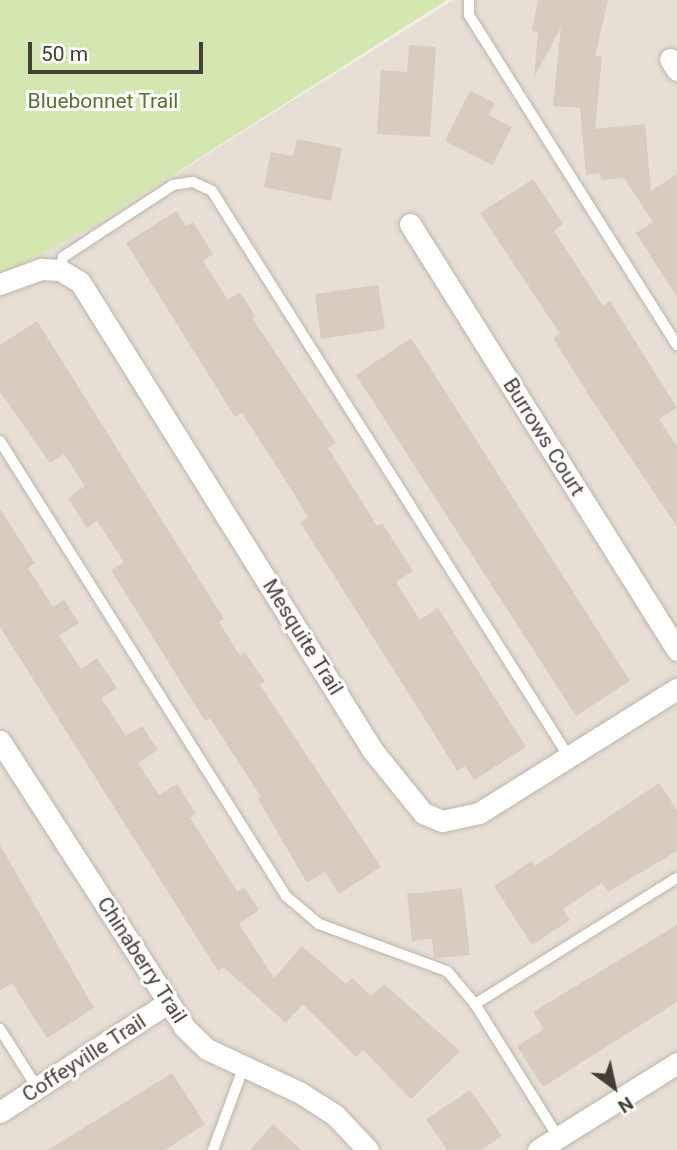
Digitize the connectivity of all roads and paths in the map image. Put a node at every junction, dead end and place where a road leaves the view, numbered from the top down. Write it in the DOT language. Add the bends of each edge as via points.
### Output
graph roads {
  1 [pos="469,0"];
  2 [pos="410,224"];
  3 [pos="60,270"];
  4 [pos="0,284"];
  5 [pos="677,345"];
  6 [pos="0,441"];
  7 [pos="677,650"];
  8 [pos="677,690"];
  9 [pos="0,741"];
  10 [pos="569,757"];
  11 [pos="677,878"];
  12 [pos="167,1003"];
  13 [pos="475,1004"];
  14 [pos="0,1029"];
  15 [pos="677,1063"];
  16 [pos="244,1066"];
  17 [pos="38,1088"];
  18 [pos="0,1112"];
  19 [pos="558,1138"];
  20 [pos="213,1150"];
  21 [pos="368,1150"];
  22 [pos="538,1150"];
  1 -- 5 [label="lane" via="469,15"];
  2 -- 7 [label="street, Burrows Court"];
  3 -- 4 [label="street" via="24,273"];
  3 -- 10 [label="street, Mesquite Trail" via="80,282 373,751 409,800 442,821 460,820 480,813"];
  3 -- 10 [label="lane" via="63,257 173,185 193,183 212,191"];
  6 -- 13 [label="lane" via="286,897 319,924 447,971"];
  8 -- 10 [label="street, Mesquite Trail"];
  9 -- 12 [label="street, Chinaberry Trail"];
  11 -- 13 [label="lane"];
  12 -- 16 [label="street, Chinaberry Trail" via="207,1049"];
  12 -- 17 [label="street, Coffeyville Trail"];
  13 -- 19 [label="lane"];
  14 -- 17 [label="lane"];
  15 -- 19 [label="street"];
  16 -- 20 [label="lane"];
  16 -- 21 [label="street, Chinaberry Trail" via="335,1115"];
  17 -- 18 [label="street, Coffeyville Trail"];
  19 -- 22 [label="street"];
}
